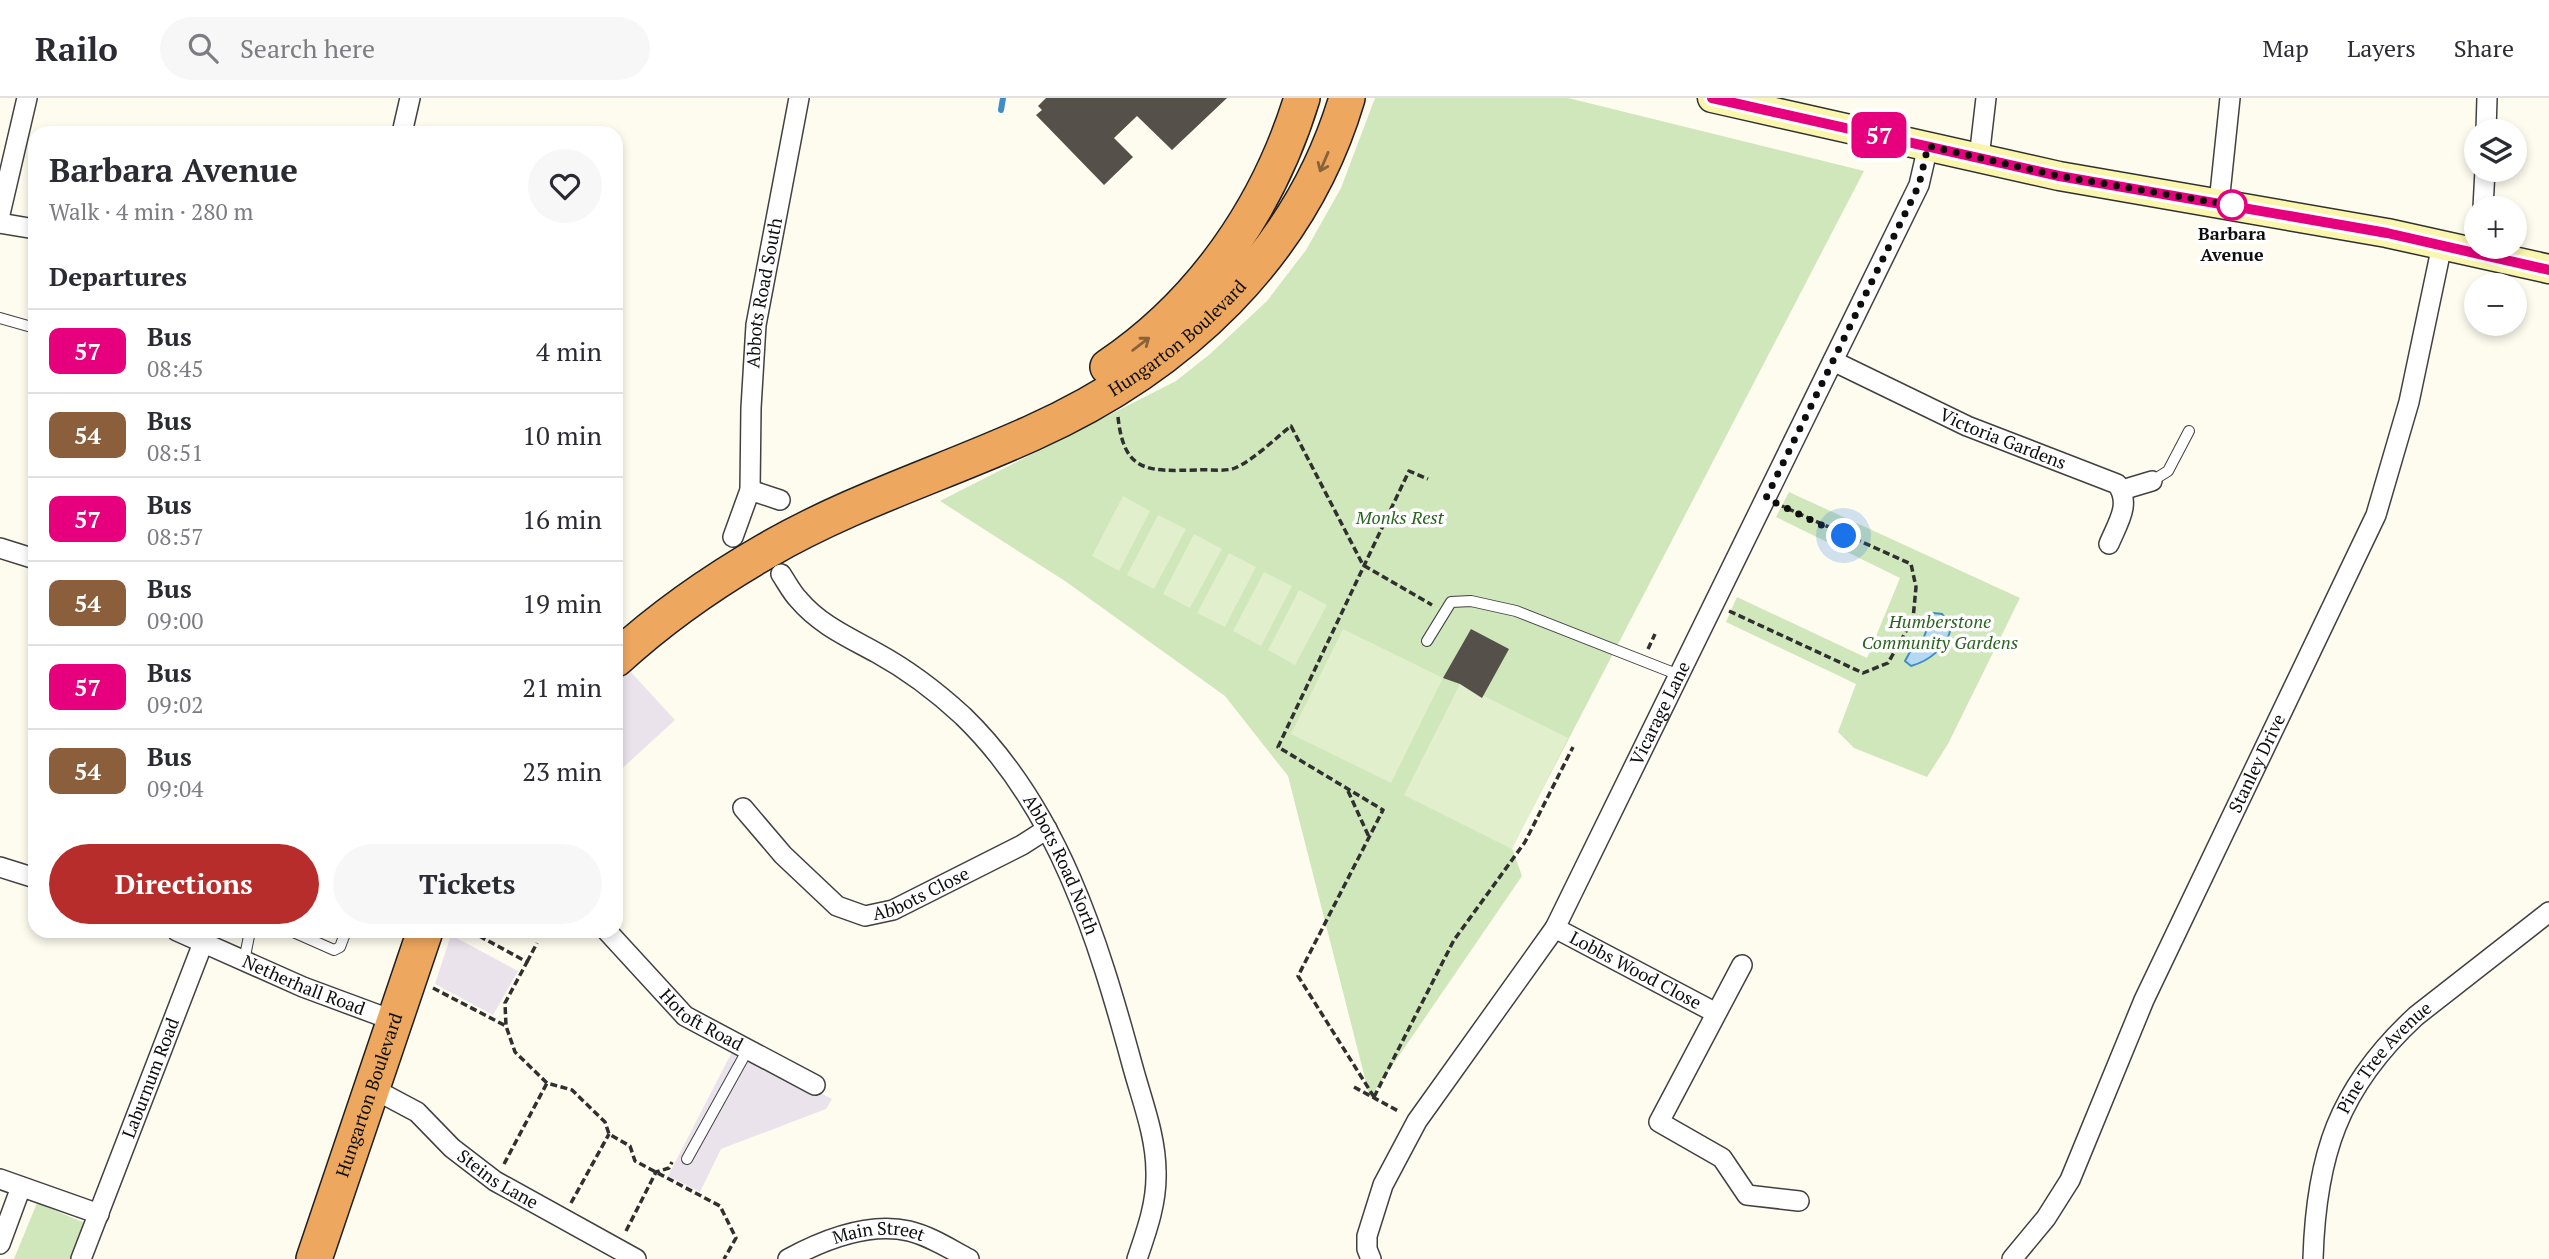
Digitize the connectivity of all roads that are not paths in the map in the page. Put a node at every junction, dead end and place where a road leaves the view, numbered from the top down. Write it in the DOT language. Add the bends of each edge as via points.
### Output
graph roads {
  1 [pos="27,98"];
  2 [pos="410,98"];
  3 [pos="799,98"];
  4 [pos="1302,98"];
  5 [pos="1318,98"];
  6 [pos="1347,98"];
  7 [pos="1712,98"];
  8 [pos="1986,98"];
  9 [pos="2230,98"];
  10 [pos="2487,98"];
  11 [pos="2486,119"];
  12 [pos="404,126"];
  13 [pos="1928,146"];
  14 [pos="1979,158"];
  15 [pos="2219,203"];
  16 [pos="0,214"];
  17 [pos="0,223"];
  18 [pos="28,228"];
  19 [pos="1237,237"];
  20 [pos="2442,245"];
  21 [pos="2464,248"];
  22 [pos="2512,259"];
  23 [pos="2549,270"];
  24 [pos="0,318"];
  25 [pos="28,326"];
  26 [pos="1833,361"];
  27 [pos="2189,431"];
  28 [pos="915,480"];
  29 [pos="2152,481"];
  30 [pos="750,490"];
  31 [pos="2122,490"];
  32 [pos="780,500"];
  33 [pos="733,537"];
  34 [pos="2109,544"];
  35 [pos="0,548"];
  36 [pos="28,557"];
  37 [pos="781,574"];
  38 [pos="1427,641"];
  39 [pos="623,653"];
  40 [pos="1679,675"];
  41 [pos="743,808"];
  42 [pos="1047,829"];
  43 [pos="0,867"];
  44 [pos="28,876"];
  45 [pos="2549,912"];
  46 [pos="1555,928"];
  47 [pos="201,938"];
  48 [pos="249,938"];
  49 [pos="306,938"];
  50 [pos="343,938"];
  51 [pos="423,938"];
  52 [pos="613,938"];
  53 [pos="244,961"];
  54 [pos="1742,965"];
  55 [pos="1716,1013"];
  56 [pos="392,1020"];
  57 [pos="747,1051"];
  58 [pos="815,1085"];
  59 [pos="370,1087"];
  60 [pos="687,1159"];
  61 [pos="0,1179"];
  62 [pos="22,1187"];
  63 [pos="1799,1201"];
  64 [pos="99,1214"];
  65 [pos="0,1244"];
  66 [pos="81,1259"];
  67 [pos="314,1259"];
  68 [pos="636,1259"];
  69 [pos="789,1259"];
  70 [pos="969,1259"];
  71 [pos="1137,1259"];
  72 [pos="1371,1259"];
  73 [pos="2012,1259"];
  74 [pos="2313,1259"];
  1 -- 16 [label="street"];
  2 -- 12 [label="street"];
  3 -- 30 [label="street, Abbots Road South" via="756,325"];
  4 -- 19 [label="highway, Hungarton Boulevard" via="1277,166"];
  5 -- 19 [label="street" via="1286,180"];
  6 -- 28 [label="highway, Hungarton Boulevard, one-way" via="1320,173 1298,211 1269,254 1219,311 1163,359 1112,391 1032,433"];
  7 -- 13 [label="street"];
  8 -- 14 [label="street"];
  9 -- 15 [label="street"];
  10 -- 11 [label="street"];
  13 -- 14 [label="street"];
  13 -- 26 [label="street, Vicarage Lane" via="1919,185"];
  14 -- 15 [label="street"];
  15 -- 20 [label="street"];
  17 -- 18 [label="street"];
  28 -- 19 [label="highway, Hungarton Boulevard, one-way" via="1146,341 1202,284"];
  20 -- 21 [label="street"];
  20 -- 73 [label="street, Stanley Drive" via="2409,402 2376,515 2144,1000 2070,1180"];
  22 -- 23 [label="street"];
  24 -- 25 [label="lane"];
  26 -- 31 [label="street, Victoria Gardens" via="1967,426 2110,480"];
  26 -- 40 [label="street, Vicarage Lane"];
  27 -- 29 [label="lane" via="2168,471"];
  28 -- 39 [label="highway, Hungarton Boulevard" via="767,550 691,597"];
  29 -- 31 [label="street"];
  30 -- 32 [label="street"];
  30 -- 33 [label="street, Abbots Road South"];
  31 -- 34 [label="street" via="2124,508"];
  35 -- 36 [label="street"];
  37 -- 42 [label="street, Abbots Road North" via="820,620 907,671 961,714 1001,758"];
  38 -- 40 [label="lane" via="1451,602 1471,601 1493,605"];
  40 -- 46 [label="street, Vicarage Lane"];
  41 -- 42 [label="street, Abbots Close" via="783,855 837,906 865,916 893,910"];
  42 -- 71 [label="street, Abbots Road North" via="1083,907 1110,984 1152,1137 1154,1205"];
  43 -- 44 [label="street"];
  45 -- 74 [label="street, Pine Tree Avenue" via="2416,1016 2363,1076 2337,1123 2322,1166"];
  46 -- 55 [label="street, Lobbs Wood Close"];
  46 -- 72 [label="street, Vicarage Lane" via="1417,1121 1375,1203 1367,1236"];
  47 -- 53 [label="street, Netherhall Road"];
  47 -- 64 [label="street, Laburnum Road"];
  48 -- 53 [label="lane"];
  49 -- 50 [label="lane" via="334,950"];
  51 -- 56 [label="highway, Hungarton Boulevard"];
  52 -- 57 [label="street, Hotoft Road" via="685,1016"];
  53 -- 56 [label="street, Netherhall Road"];
  54 -- 55 [label="street, Lobbs Wood Close"];
  55 -- 63 [label="street, Lobbs Wood Close" via="1659,1122 1722,1158 1747,1195"];
  56 -- 59 [label="highway, Hungarton Boulevard"];
  57 -- 58 [label="street, Hotoft Road"];
  57 -- 60 [label="lane"];
  59 -- 67 [label="highway, Hungarton Boulevard"];
  59 -- 68 [label="street, Steins Lane" via="417,1112 452,1148 495,1181"];
  61 -- 62 [label="street"];
  62 -- 64 [label="street"];
  62 -- 65 [label="street"];
  64 -- 66 [label="street, Laburnum Road"];
  69 -- 70 [label="street, Main Street" via="816,1244 863,1231 894,1229 926,1237"];
}
